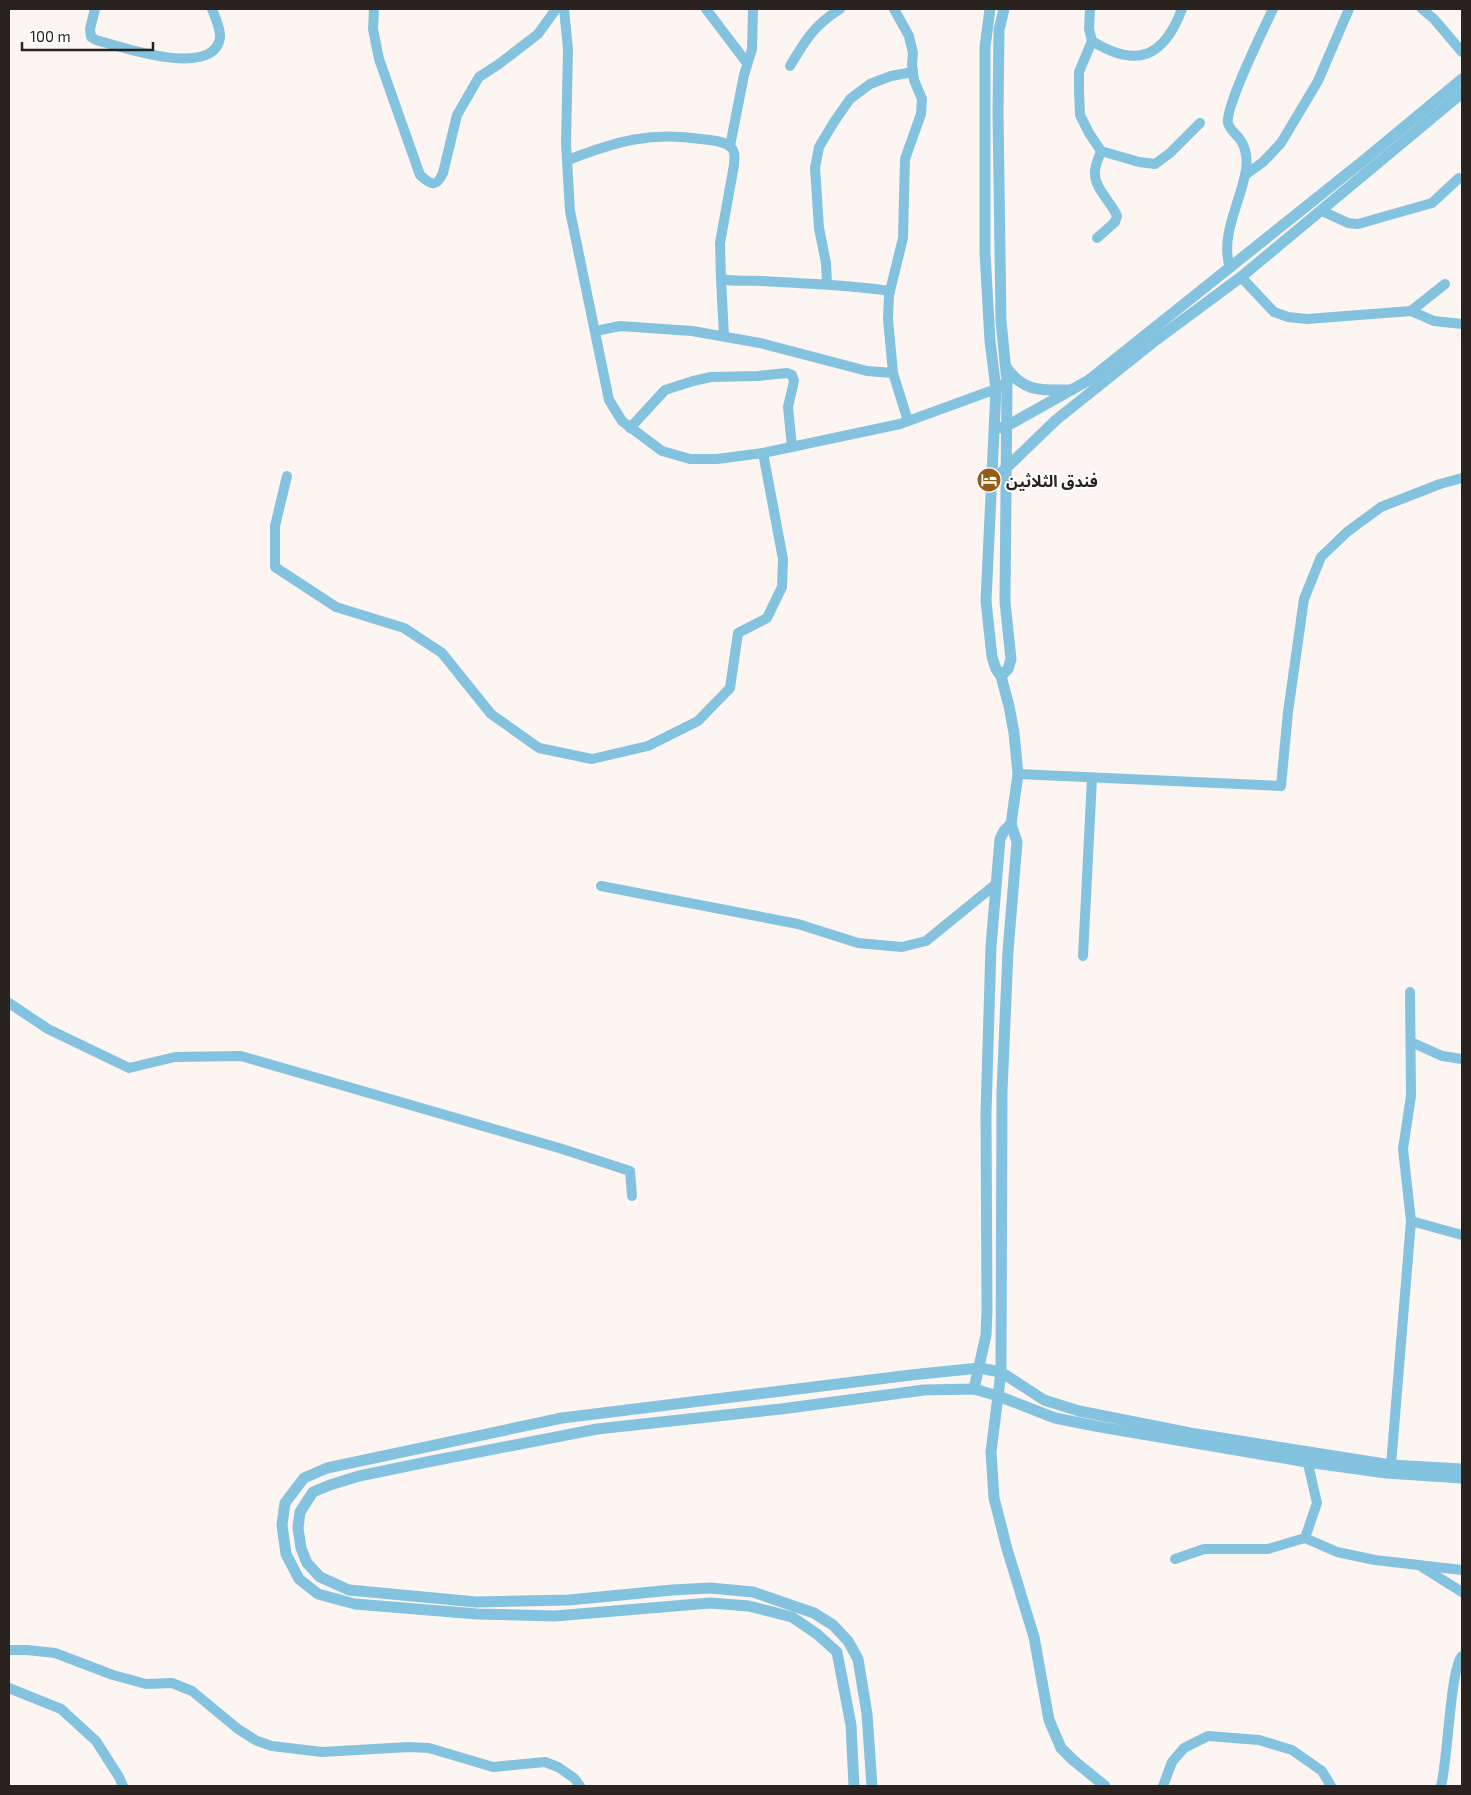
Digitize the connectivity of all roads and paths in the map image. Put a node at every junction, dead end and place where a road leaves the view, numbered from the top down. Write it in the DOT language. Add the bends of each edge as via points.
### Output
graph roads {
  1 [pos="96,9"];
  2 [pos="212,9"];
  3 [pos="374,9"];
  4 [pos="556,9"];
  5 [pos="564,9"];
  6 [pos="706,9"];
  7 [pos="753,9"];
  8 [pos="840,9"];
  9 [pos="894,9"];
  10 [pos="990,9"];
  11 [pos="1004,9"];
  12 [pos="1090,9"];
  13 [pos="1182,9"];
  14 [pos="1273,9"];
  15 [pos="1349,9"];
  16 [pos="1422,9"];
  17 [pos="1092,41"];
  18 [pos="1462,52"];
  19 [pos="747,63"];
  20 [pos="790,66"];
  21 [pos="913,72"];
  22 [pos="1462,79"];
  23 [pos="1462,93"];
  24 [pos="1200,123"];
  25 [pos="730,146"];
  26 [pos="1101,151"];
  27 [pos="568,160"];
  28 [pos="1246,175"];
  29 [pos="1459,178"];
  30 [pos="1322,212"];
  31 [pos="1097,238"];
  32 [pos="1230,268"];
  33 [pos="1241,277"];
  34 [pos="721,279"];
  35 [pos="827,284"];
  36 [pos="1445,284"];
  37 [pos="890,291"];
  38 [pos="1411,310"];
  39 [pos="1462,324"];
  40 [pos="596,331"];
  41 [pos="724,336"];
  42 [pos="1005,365"];
  43 [pos="893,373"];
  44 [pos="1007,382"];
  45 [pos="996,389"];
  46 [pos="1073,390"];
  47 [pos="908,421"];
  48 [pos="630,428"];
  49 [pos="1000,428"];
  50 [pos="792,447"];
  51 [pos="763,453"];
  52 [pos="1006,469"];
  53 [pos="286,476"];
  54 [pos="992,478"];
  55 [pos="1462,478"];
  56 [pos="1001,676"];
  57 [pos="1018,774"];
  58 [pos="1092,778"];
  59 [pos="1010,824"];
  60 [pos="996,884"];
  61 [pos="601,886"];
  62 [pos="1083,956"];
  63 [pos="1410,992"];
  64 [pos="9,1003"];
  65 [pos="1411,1042"];
  66 [pos="1462,1059"];
  67 [pos="632,1196"];
  68 [pos="1411,1221"];
  69 [pos="1462,1234"];
  70 [pos="979,1368"];
  71 [pos="1001,1372"];
  72 [pos="974,1389"];
  73 [pos="998,1396"];
  74 [pos="1306,1457"];
  75 [pos="1391,1465"];
  76 [pos="1462,1469"];
  77 [pos="1462,1478"];
  78 [pos="1305,1538"];
  79 [pos="1175,1559"];
  80 [pos="1419,1565"];
  81 [pos="1462,1570"];
  82 [pos="1462,1592"];
  83 [pos="9,1650"];
  84 [pos="1462,1656"];
  85 [pos="9,1688"];
  86 [pos="123,1786"];
  87 [pos="580,1786"];
  88 [pos="854,1786"];
  89 [pos="872,1786"];
  90 [pos="1105,1786"];
  91 [pos="1163,1786"];
  92 [pos="1331,1786"];
  93 [pos="1441,1786"];
  1 -- 2 [label="street" via="90,29 91,37 96,40 186,59 204,57 215,50 220,32"];
  3 -- 4 [label="street" via="373,29 379,59 420,175 434,184 443,173 457,115 480,76 538,34"];
  5 -- 27 [label="street" via="568,49"];
  6 -- 19 [label="street"];
  7 -- 19 [label="street" via="752,49"];
  8 -- 20 [label="street" via="810,33"];
  9 -- 21 [label="street" via="910,36"];
  10 -- 45 [label="street" via="985,48 985,254"];
  11 -- 42 [label="street" via="999,30 998,113 1001,321"];
  12 -- 17 [label="street"];
  13 -- 17 [label="street" via="1157,49 1146,55 1130,56 1108,51"];
  14 -- 28 [label="street" via="1239,84 1228,121 1245,149"];
  15 -- 28 [label="street" via="1318,81 1281,143 1264,162"];
  16 -- 18 [label="street"];
  17 -- 26 [label="street" via="1079,72 1080,115"];
  19 -- 25 [label="street"];
  21 -- 35 [label="street" via="870,84 850,99 819,148 815,168"];
  21 -- 37 [label="street" via="922,99 921,114 905,159 903,238"];
  22 -- 32 [label="street"];
  23 -- 30 [label="street"];
  24 -- 26 [label="street" via="1155,164"];
  25 -- 27 [label="street" via="678,135 641,138"];
  25 -- 34 [label="street" via="734,152 734,165 720,243"];
  26 -- 31 [label="street" via="1095,177 1117,216 1115,222"];
  27 -- 40 [label="street" via="570,211"];
  28 -- 32 [label="street" via="1228,236 1226,252"];
  29 -- 30 [label="street" via="1432,203 1358,224"];
  30 -- 33 [label="street"];
  32 -- 46 [label="street"];
  33 -- 38 [label="street" via="1274,312 1288,316 1308,319"];
  33 -- 52 [label="street" via="1056,420"];
  34 -- 35 [label="street"];
  34 -- 41 [label="street"];
  35 -- 37 [label="street"];
  36 -- 38 [label="street"];
  37 -- 43 [label="street" via="888,319"];
  38 -- 39 [label="street" via="1434,321"];
  40 -- 41 [label="street" via="629,326"];
  40 -- 48 [label="street" via="609,400"];
  41 -- 43 [label="street" via="867,371"];
  42 -- 44 [label="street"];
  42 -- 46 [label="street" via="1025,386 1038,390"];
  43 -- 47 [label="street"];
  44 -- 45 [label="street"];
  44 -- 49 [label="street"];
  45 -- 47 [label="street"];
  45 -- 49 [label="street"];
  46 -- 49 [label="street"];
  47 -- 50 [label="street"];
  48 -- 50 [label="street" via="665,390 711,377 787,373 794,381 788,407"];
  48 -- 51 [label="street" via="662,451 690,459"];
  49 -- 52 [label="street"];
  49 -- 54 [label="street"];
  50 -- 51 [label="street"];
  51 -- 53 [label="street" via="783,559 782,587 767,618 738,634 730,688 698,721 648,746 592,759 539,748 491,714 442,653 404,628 336,607 275,566 275,526"];
  52 -- 54 [label="street"];
  52 -- 56 [label="street" via="1005,602 1011,659"];
  54 -- 56 [label="street" via="986,601 992,657"];
  55 -- 58 [label="street" via="1381,507 1347,532 1321,557 1304,599 1281,786"];
  56 -- 57 [label="street" via="1014,733"];
  57 -- 58 [label="street"];
  57 -- 59 [label="street"];
  58 -- 62 [label="street"];
  59 -- 60 [label="street" via="1000,839"];
  59 -- 71 [label="street" via="1017,842 1002,1092"];
  60 -- 61 [label="street" via="926,941 902,947 858,943 798,924"];
  60 -- 70 [label="street" via="986,1113 988,1296 986,1335"];
  63 -- 65 [label="street"];
  64 -- 67 [label="street" via="48,1029 129,1068 175,1058 241,1056 630,1171"];
  65 -- 66 [label="street" via="1442,1056"];
  65 -- 68 [label="street" via="1411,1096 1403,1149"];
  68 -- 69 [label="street"];
  68 -- 75 [label="street"];
  70 -- 71 [label="street"];
  70 -- 72 [label="street"];
  70 -- 88 [label="street" via="562,1418 327,1468 304,1478 285,1502 282,1525 286,1554 299,1579 318,1594 355,1604 478,1614 556,1616 710,1603 749,1606 792,1617 837,1652 851,1725"];
  71 -- 73 [label="street"];
  71 -- 74 [label="street" via="1044,1400 1079,1411"];
  72 -- 73 [label="street"];
  72 -- 89 [label="street" via="924,1390 597,1429 358,1476 312,1492 300,1512 298,1528 307,1563 320,1577 349,1590 476,1602 569,1600 710,1588 753,1592 814,1612 833,1625 858,1659 867,1714"];
  73 -- 74 [label="street" via="1063,1420"];
  73 -- 90 [label="street" via="991,1452 994,1498 1034,1637 1049,1720 1061,1748"];
  74 -- 75 [label="street"];
  74 -- 77 [label="street" via="1386,1473"];
  74 -- 78 [label="street" via="1317,1503"];
  75 -- 76 [label="street"];
  78 -- 79 [label="street" via="1268,1549 1204,1548"];
  78 -- 80 [label="street" via="1337,1552"];
  80 -- 81 [label="street"];
  80 -- 82 [label="street"];
  83 -- 87 [label="street" via="55,1653 146,1684 172,1683 192,1691 238,1729 272,1746 322,1752 429,1748 493,1767 545,1762 558,1767"];
  84 -- 93 [label="street" via="1454,1680"];
  85 -- 86 [label="street" via="61,1709 96,1741"];
  91 -- 92 [label="street" via="1172,1762 1184,1748 1208,1736 1259,1740 1292,1750 1322,1771"];
}
